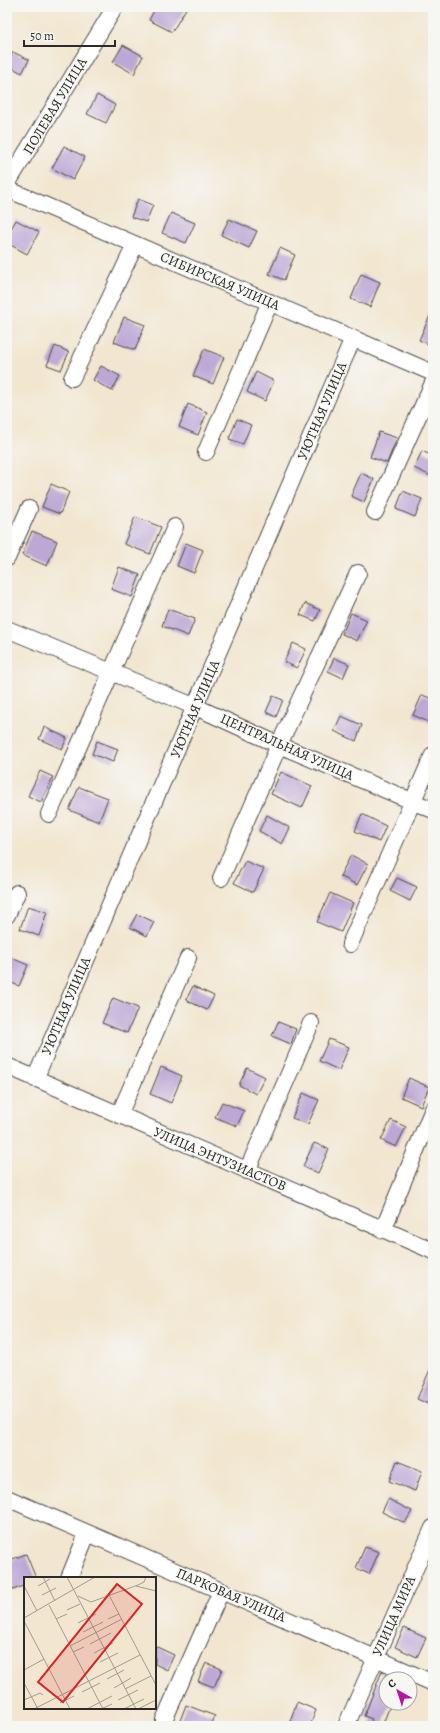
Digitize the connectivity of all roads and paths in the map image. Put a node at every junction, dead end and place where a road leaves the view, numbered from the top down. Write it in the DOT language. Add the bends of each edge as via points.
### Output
graph roads {
  1 [pos="115,7"];
  2 [pos="7,184"];
  3 [pos="7,189"];
  4 [pos="135,245"];
  5 [pos="270,302"];
  6 [pos="353,338"];
  7 [pos="433,373"];
  8 [pos="72,378"];
  9 [pos="433,383"];
  10 [pos="206,452"];
  11 [pos="29,509"];
  12 [pos="375,512"];
  13 [pos="175,527"];
  14 [pos="7,558"];
  15 [pos="358,573"];
  16 [pos="7,629"];
  17 [pos="112,673"];
  18 [pos="196,707"];
  19 [pos="279,745"];
  20 [pos="433,755"];
  21 [pos="412,801"];
  22 [pos="433,810"];
  23 [pos="49,814"];
  24 [pos="221,878"];
  25 [pos="17,893"];
  26 [pos="7,915"];
  27 [pos="350,944"];
  28 [pos="188,958"];
  29 [pos="311,1023"];
  30 [pos="7,1066"];
  31 [pos="34,1079"];
  32 [pos="433,1109"];
  33 [pos="119,1115"];
  34 [pos="247,1171"];
  35 [pos="383,1230"];
  36 [pos="433,1251"];
  37 [pos="7,1498"];
  38 [pos="433,1528"];
  39 [pos="87,1534"];
  40 [pos="69,1577"];
  41 [pos="221,1591"];
  42 [pos="376,1659"];
  43 [pos="433,1683"];
  44 [pos="164,1720"];
  45 [pos="346,1726"];
  1 -- 2 [label="street, ПОЛЕВАЯ УЛИЦА"];
  3 -- 4 [label="street, СИБИРСКАЯ УЛИЦА"];
  4 -- 5 [label="street, СИБИРСКАЯ УЛИЦА"];
  4 -- 8 [label="street"];
  5 -- 6 [label="street, СИБИРСКАЯ УЛИЦА"];
  5 -- 10 [label="street"];
  6 -- 7 [label="street, СИБИРСКАЯ УЛИЦА"];
  6 -- 18 [label="street, УЮТНАЯ УЛИЦА"];
  9 -- 12 [label="street"];
  11 -- 14 [label="street"];
  13 -- 17 [label="street"];
  15 -- 19 [label="street"];
  16 -- 17 [label="street, ЦЕНТРАЛЬНАЯ УЛИЦА"];
  17 -- 18 [label="street, ЦЕНТРАЛЬНАЯ УЛИЦА"];
  17 -- 23 [label="street"];
  18 -- 19 [label="street, ЦЕНТРАЛЬНАЯ УЛИЦА"];
  18 -- 31 [label="street, УЮТНАЯ УЛИЦА"];
  19 -- 21 [label="street, ЦЕНТРАЛЬНАЯ УЛИЦА"];
  19 -- 24 [label="street"];
  20 -- 21 [label="street"];
  21 -- 22 [label="street, ЦЕНТРАЛЬНАЯ УЛИЦА"];
  21 -- 27 [label="street"];
  25 -- 26 [label="street"];
  28 -- 33 [label="street"];
  29 -- 34 [label="street"];
  30 -- 31 [label="street, УЛИЦА ЭНТУЗИАСТОВ"];
  31 -- 33 [label="street, УЛИЦА ЭНТУЗИАСТОВ"];
  32 -- 35 [label="street"];
  33 -- 34 [label="street, УЛИЦА ЭНТУЗИАСТОВ"];
  34 -- 35 [label="street, УЛИЦА ЭНТУЗИАСТОВ"];
  35 -- 36 [label="street, УЛИЦА ЭНТУЗИАСТОВ"];
  37 -- 39 [label="street, ПАРКОВАЯ УЛИЦА"];
  38 -- 42 [label="street, УЛИЦА МИРА"];
  39 -- 40 [label="street"];
  39 -- 41 [label="street, ПАРКОВАЯ УЛИЦА"];
  41 -- 42 [label="street, ПАРКОВАЯ УЛИЦА"];
  41 -- 44 [label="street"];
  42 -- 43 [label="street, ПАРКОВАЯ УЛИЦА"];
  42 -- 45 [label="street, УЛИЦА МИРА"];
}
